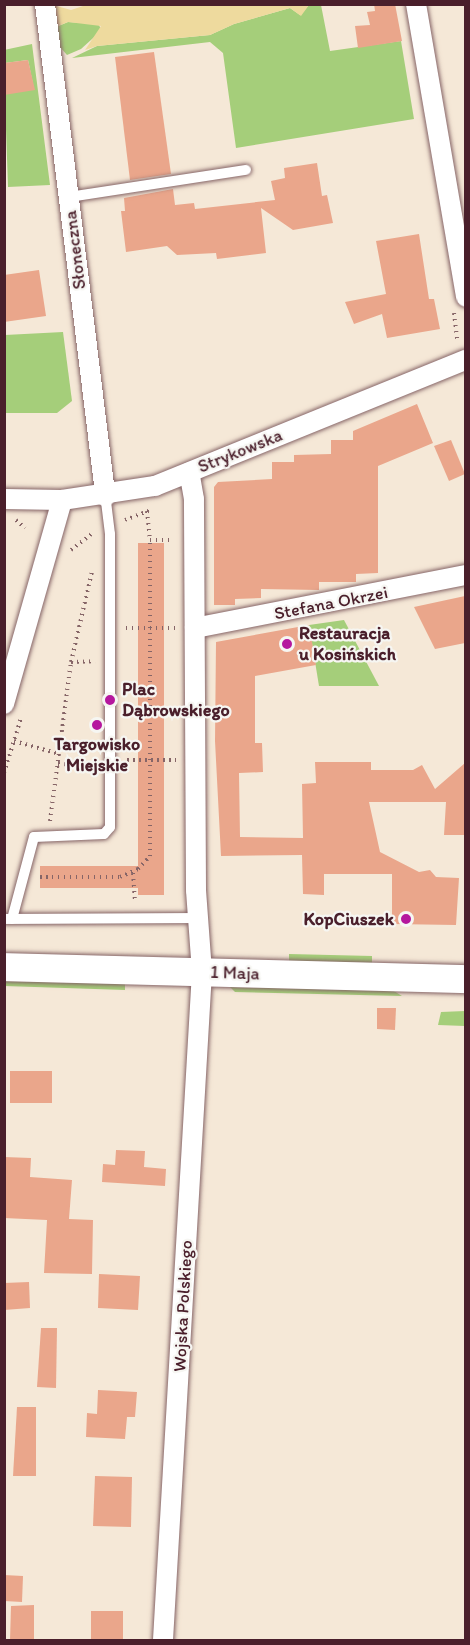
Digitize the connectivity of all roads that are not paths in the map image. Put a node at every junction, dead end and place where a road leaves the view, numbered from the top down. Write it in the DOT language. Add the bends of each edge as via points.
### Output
graph roads {
  1 [pos="45,4"];
  2 [pos="416,4"];
  3 [pos="246,170"];
  4 [pos="69,197"];
  5 [pos="465,297"];
  6 [pos="465,360"];
  7 [pos="189,472"];
  8 [pos="105,496"];
  9 [pos="4,499"];
  10 [pos="62,500"];
  11 [pos="465,575"];
  12 [pos="195,628"];
  13 [pos="4,704"];
  14 [pos="197,918"];
  15 [pos="8,919"];
  16 [pos="4,967"];
  17 [pos="202,972"];
  18 [pos="465,980"];
  19 [pos="163,1641"];
  1 -- 4 [label="street, Słoneczna"];
  2 -- 5 [label="street"];
  3 -- 4 [label="lane"];
  4 -- 8 [label="street, Słoneczna"];
  6 -- 7 [label="street, Strykowska"];
  7 -- 8 [label="street, Strykowska" via="155,486"];
  7 -- 12 [label="street" via="195,541"];
  8 -- 10 [label="street, Strykowska"];
  8 -- 15 [label="lane" via="110,534 108,832 34,837"];
  9 -- 10 [label="street, Strykowska"];
  10 -- 13 [label="street"];
  11 -- 12 [label="street, Stefana Okrzei"];
  12 -- 14 [label="street"];
  14 -- 15 [label="lane"];
  14 -- 17 [label="street"];
  16 -- 17 [label="main road, 1 Maja"];
  17 -- 18 [label="main road, 1 Maja"];
  17 -- 19 [label="street, Wojska Polskiego"];
}
